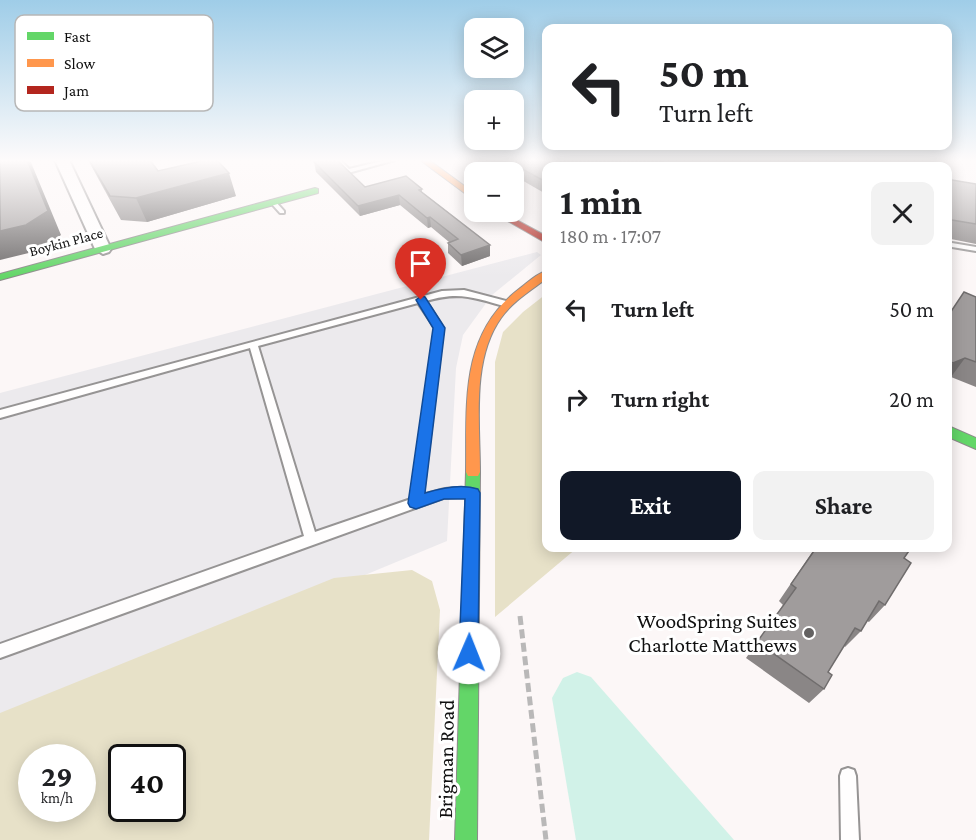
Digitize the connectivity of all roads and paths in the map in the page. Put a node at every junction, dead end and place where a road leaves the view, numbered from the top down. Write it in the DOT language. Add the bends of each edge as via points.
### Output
graph roads {
  1 [pos="80,199"];
  2 [pos="296,199"];
  3 [pos="514,222"];
  4 [pos="542,238"];
  5 [pos="952,245"];
  6 [pos="103,249"];
  7 [pos="976,249"];
  8 [pos="0,277"];
  9 [pos="542,277"];
  10 [pos="421,300"];
  11 [pos="507,304"];
  12 [pos="253,344"];
  13 [pos="0,414"];
  14 [pos="952,433"];
  15 [pos="976,444"];
  16 [pos="473,493"];
  17 [pos="416,503"];
  18 [pos="311,539"];
  19 [pos="520,616"];
  20 [pos="0,651"];
  21 [pos="848,776"];
  22 [pos="466,840"];
  23 [pos="546,840"];
  24 [pos="850,840"];
  1 -- 6 [label="street"];
  2 -- 6 [label="street, Boykin Place" via="278,207"];
  3 -- 4 [label="street"];
  5 -- 7 [label="lane"];
  6 -- 8 [label="street, Boykin Place"];
  9 -- 11 [label="street, Brigman Road"];
  10 -- 11 [label="lane" via="445,293 464,293"];
  10 -- 12 [label="lane"];
  10 -- 17 [label="lane" via="439,328"];
  11 -- 16 [label="street, Brigman Road" via="491,324 479,354"];
  12 -- 13 [label="lane"];
  12 -- 18 [label="lane"];
  14 -- 15 [label="street"];
  16 -- 17 [label="lane" via="443,493"];
  16 -- 22 [label="street, Brigman Road"];
  17 -- 18 [label="lane"];
  18 -- 20 [label="lane"];
  19 -- 23 [label="path"];
  21 -- 24 [label="lane"];
}
